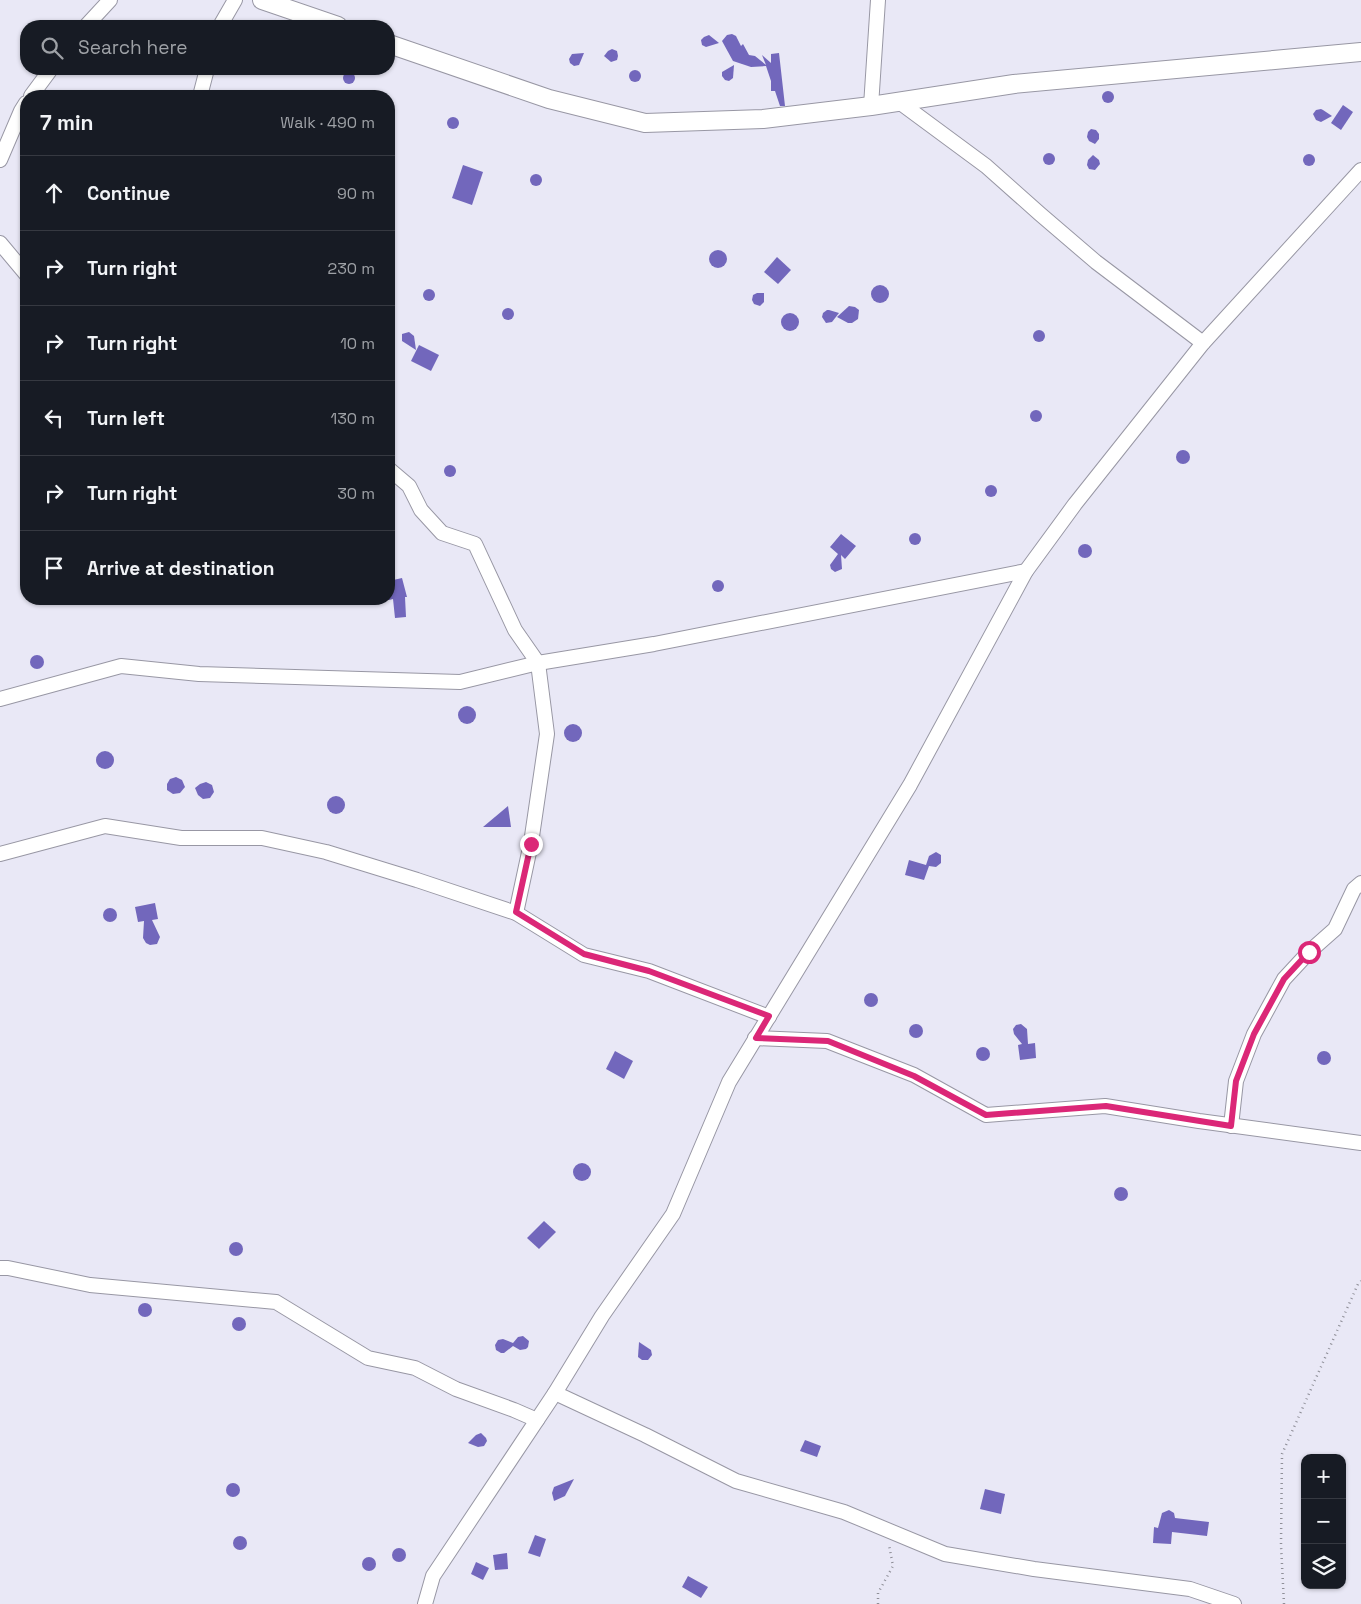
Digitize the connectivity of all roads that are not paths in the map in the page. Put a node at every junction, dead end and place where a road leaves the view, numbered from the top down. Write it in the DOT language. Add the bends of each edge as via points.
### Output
graph roads {
  1 [pos="110,0"];
  2 [pos="235,0"];
  3 [pos="262,0"];
  4 [pos="878,0"];
  5 [pos="92,20"];
  6 [pos="223,20"];
  7 [pos="320,20"];
  8 [pos="395,46"];
  9 [pos="1361,52"];
  10 [pos="47,75"];
  11 [pos="205,75"];
  12 [pos="35,90"];
  13 [pos="202,90"];
  14 [pos="898,102"];
  15 [pos="872,106"];
  16 [pos="20,113"];
  17 [pos="2,152"];
  18 [pos="1361,170"];
  19 [pos="0,243"];
  20 [pos="20,267"];
  21 [pos="1203,343"];
  22 [pos="395,474"];
  23 [pos="1026,571"];
  24 [pos="538,663"];
  25 [pos="0,699"];
  26 [pos="0,854"];
  27 [pos="1361,883"];
  28 [pos="516,912"];
  29 [pos="769,1016"];
  30 [pos="756,1038"];
  31 [pos="1231,1126"];
  32 [pos="1361,1143"];
  33 [pos="0,1268"];
  34 [pos="555,1393"];
  35 [pos="537,1420"];
  36 [pos="425,1604"];
  37 [pos="1234,1604"];
  1 -- 5 [label="street"];
  2 -- 6 [label="street"];
  3 -- 7 [label="street"];
  4 -- 15 [label="street"];
  8 -- 15 [label="street" via="549,99 645,123 763,119"];
  9 -- 14 [label="street" via="1014,84"];
  10 -- 12 [label="street"];
  11 -- 13 [label="street"];
  14 -- 15 [label="street"];
  14 -- 21 [label="street" via="986,166 1096,262"];
  16 -- 17 [label="street"];
  18 -- 21 [label="street"];
  19 -- 20 [label="street"];
  21 -- 23 [label="street"];
  22 -- 24 [label="street" via="409,486 421,510 442,533 476,544 515,630"];
  23 -- 24 [label="street" via="654,644"];
  23 -- 29 [label="street" via="910,785"];
  24 -- 25 [label="street" via="460,682 199,674 120,666"];
  24 -- 28 [label="street" via="547,734 531,844"];
  26 -- 28 [label="street" via="105,826 181,838 262,838 326,852"];
  27 -- 31 [label="street" via="1354,889 1335,929 1284,979 1259,1026 1236,1081"];
  28 -- 29 [label="street" via="584,954 649,971"];
  29 -- 30 [label="street"];
  30 -- 31 [label="street" via="828,1041 914,1076 986,1115 1106,1106"];
  30 -- 34 [label="street" via="729,1082 673,1214 602,1316"];
  31 -- 32 [label="street"];
  33 -- 35 [label="street" via="90,1285 276,1302 368,1358 415,1368 456,1389"];
  34 -- 35 [label="street"];
  34 -- 37 [label="street" via="736,1481 844,1512 945,1554 1190,1589"];
  35 -- 36 [label="street" via="433,1576"];
}
